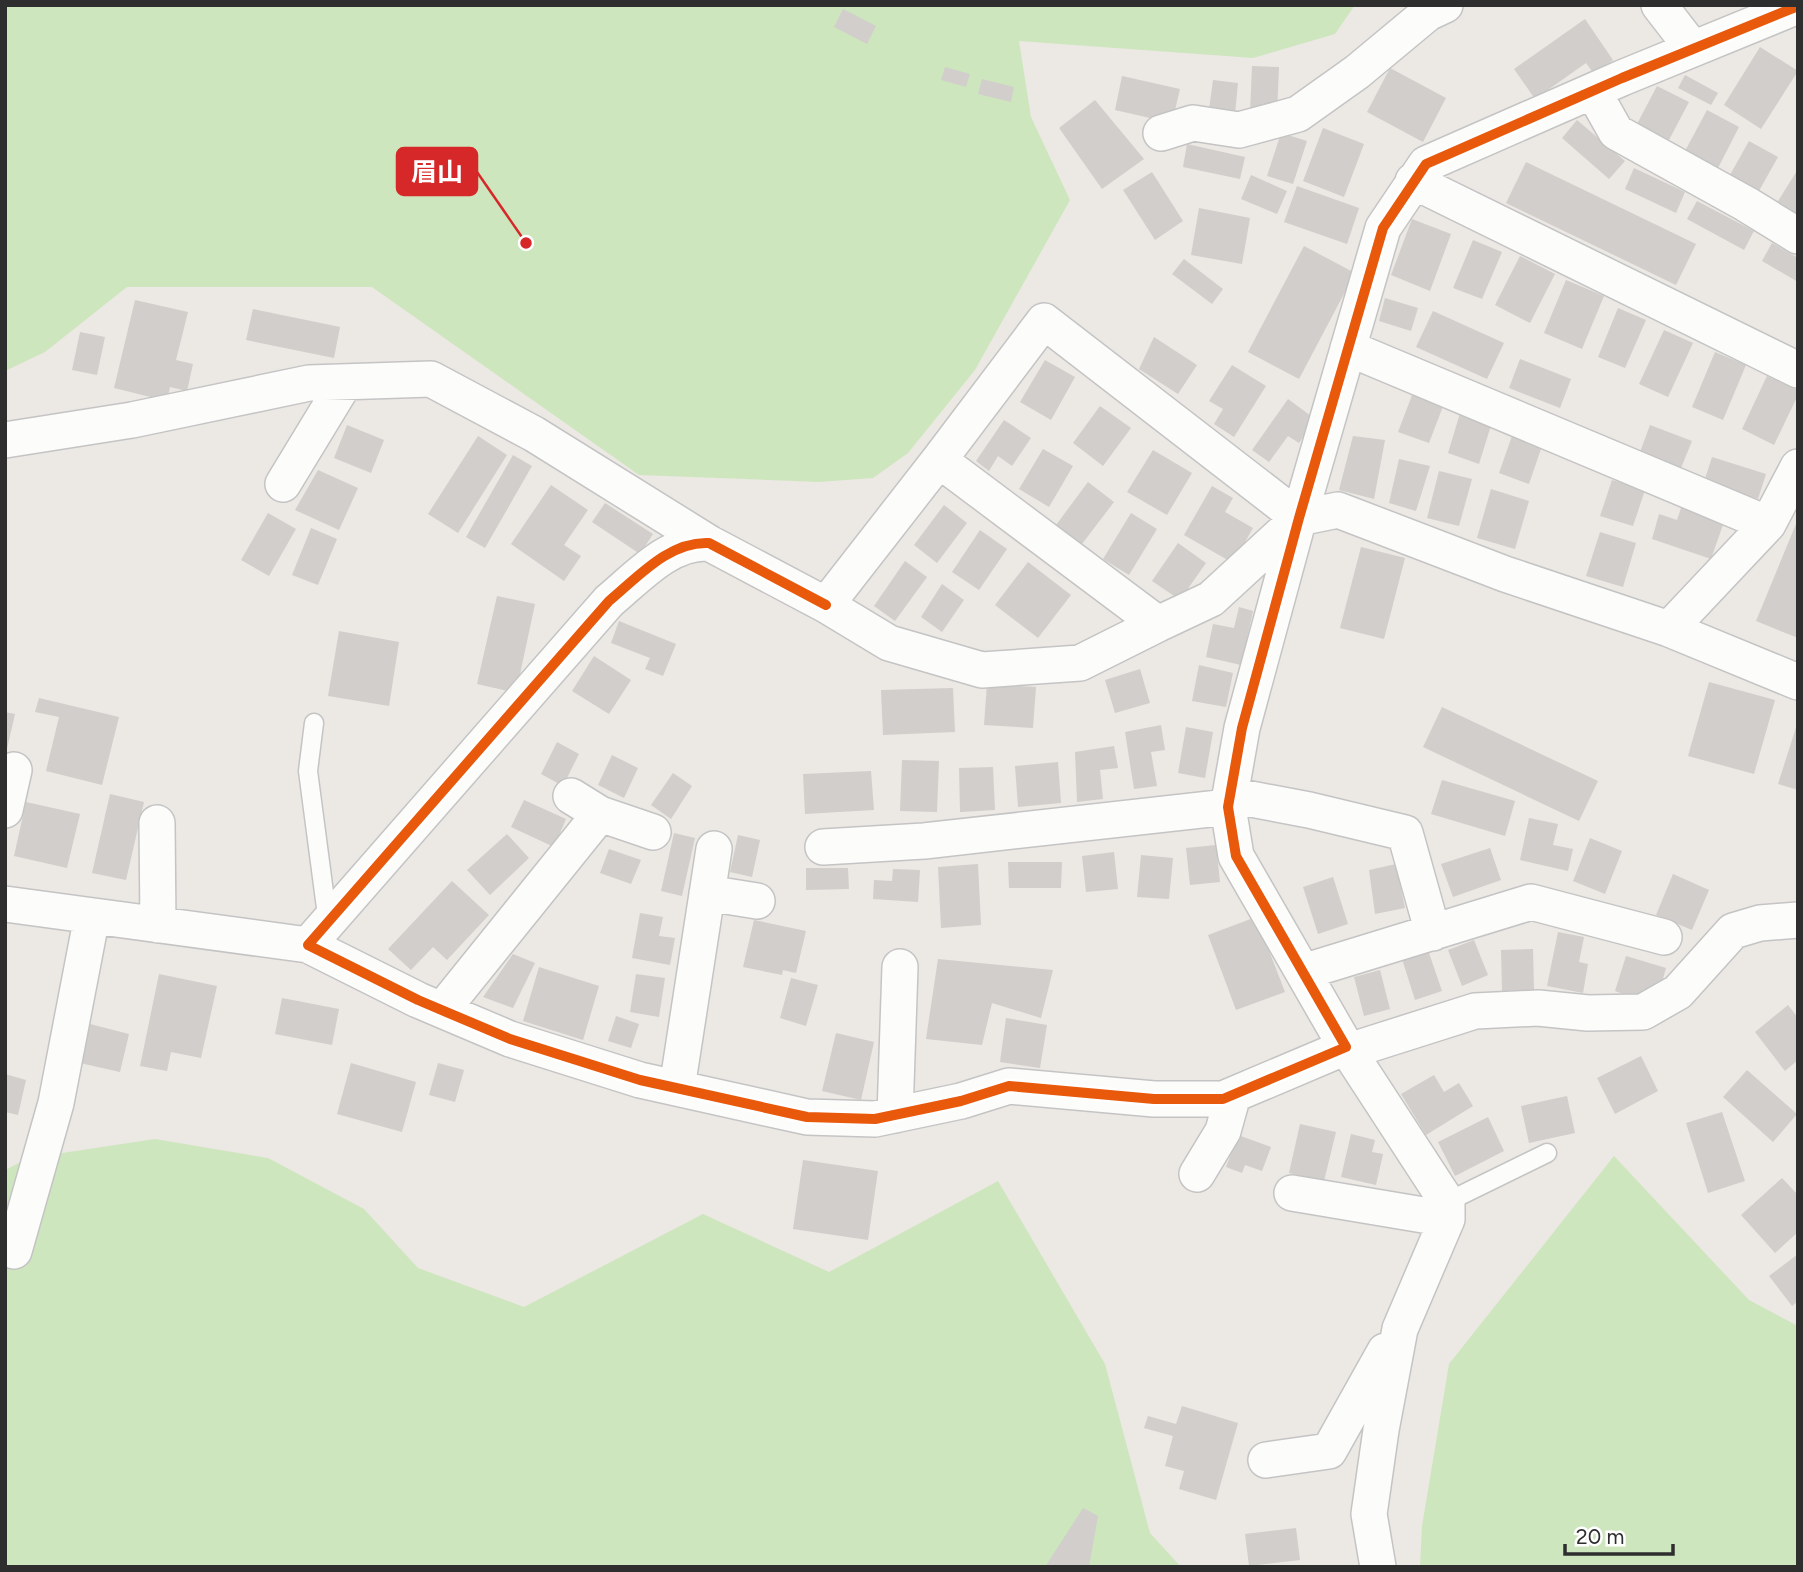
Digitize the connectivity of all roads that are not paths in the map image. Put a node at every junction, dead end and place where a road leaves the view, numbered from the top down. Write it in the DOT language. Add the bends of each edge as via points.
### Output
graph roads {
  1 [pos="1445,5"];
  2 [pos="1659,5"];
  3 [pos="1788,18"];
  4 [pos="1693,49"];
  5 [pos="1593,91"];
  6 [pos="1161,133"];
  7 [pos="1413,181"];
  8 [pos="1798,236"];
  9 [pos="1348,348"];
  10 [pos="1798,370"];
  11 [pos="345,382"];
  12 [pos="5,440"];
  13 [pos="939,460"];
  14 [pos="1798,467"];
  15 [pos="283,484"];
  16 [pos="1300,518"];
  17 [pos="1768,524"];
  18 [pos="709,543"];
  19 [pos="826,605"];
  20 [pos="1158,624"];
  21 [pos="1669,629"];
  22 [pos="1798,682"];
  23 [pos="314,723"];
  24 [pos="14,770"];
  25 [pos="1229,801"];
  26 [pos="5,810"];
  27 [pos="157,823"];
  28 [pos="653,832"];
  29 [pos="823,847"];
  30 [pos="714,849"];
  31 [pos="707,893"];
  32 [pos="757,901"];
  33 [pos="5,904"];
  34 [pos="92,916"];
  35 [pos="1798,920"];
  36 [pos="158,925"];
  37 [pos="1433,933"];
  38 [pos="318,934"];
  39 [pos="1664,937"];
  40 [pos="900,967"];
  41 [pos="1303,972"];
  42 [pos="442,1010"];
  43 [pos="1348,1049"];
  44 [pos="677,1088"];
  45 [pos="1233,1095"];
  46 [pos="895,1115"];
  47 [pos="1546,1153"];
  48 [pos="1198,1174"];
  49 [pos="1292,1193"];
  50 [pos="1447,1211"];
  51 [pos="14,1251"];
  52 [pos="1410,1304"];
  53 [pos="1266,1460"];
  54 [pos="1378,1567"];
  1 -- 6 [label="street" via="1428,13 1297,114 1239,130 1193,123"];
  2 -- 4 [label="street"];
  3 -- 4 [label="street"];
  4 -- 5 [label="street"];
  5 -- 7 [label="street" via="1426,164"];
  5 -- 8 [label="street" via="1616,132"];
  7 -- 9 [label="street" via="1383,228"];
  7 -- 10 [label="street"];
  9 -- 16 [label="street"];
  9 -- 17 [label="street"];
  11 -- 12 [label="street" via="309,383 132,421"];
  11 -- 15 [label="street"];
  11 -- 18 [label="street" via="431,379 534,434"];
  13 -- 16 [label="street" via="1044,321"];
  13 -- 19 [label="street"];
  13 -- 20 [label="street"];
  14 -- 17 [label="street"];
  16 -- 20 [label="street" via="1212,599"];
  16 -- 21 [label="street" via="1338,510 1505,574"];
  16 -- 25 [label="street" via="1242,728"];
  17 -- 21 [label="street"];
  18 -- 19 [label="street"];
  18 -- 38 [label="street" via="666,554 609,601"];
  19 -- 20 [label="street" via="889,643 982,670 1080,663"];
  21 -- 22 [label="street"];
  23 -- 38 [label="lane" via="308,771"];
  24 -- 26 [label="street"];
  25 -- 29 [label="street" via="924,841"];
  25 -- 37 [label="street" via="1309,810 1405,833"];
  25 -- 41 [label="street" via="1236,856"];
  27 -- 36 [label="street"];
  28 -- 42 [label="street" via="586,805"];
  30 -- 31 [label="street"];
  31 -- 32 [label="street"];
  31 -- 44 [label="street"];
  33 -- 34 [label="street"];
  34 -- 36 [label="street"];
  34 -- 51 [label="street" via="56,1104"];
  35 -- 43 [label="street" via="1760,923 1733,932 1678,992 1643,1012 1475,1011"];
  36 -- 38 [label="street"];
  37 -- 39 [label="street" via="1531,902"];
  37 -- 41 [label="street"];
  38 -- 42 [label="street"];
  40 -- 46 [label="street"];
  41 -- 43 [label="street"];
  42 -- 44 [label="street" via="510,1040"];
  43 -- 45 [label="street"];
  43 -- 50 [label="street"];
  44 -- 46 [label="street" via="807,1117 875,1119"];
  45 -- 46 [label="street" via="1154,1099 1009,1086"];
  45 -- 48 [label="street" via="1223,1131"];
  47 -- 50 [label="lane"];
  49 -- 50 [label="street"];
  50 -- 52 [label="street"];
  52 -- 53 [label="street" via="1329,1451"];
  52 -- 54 [label="street" via="1400,1329 1369,1514"];
}
